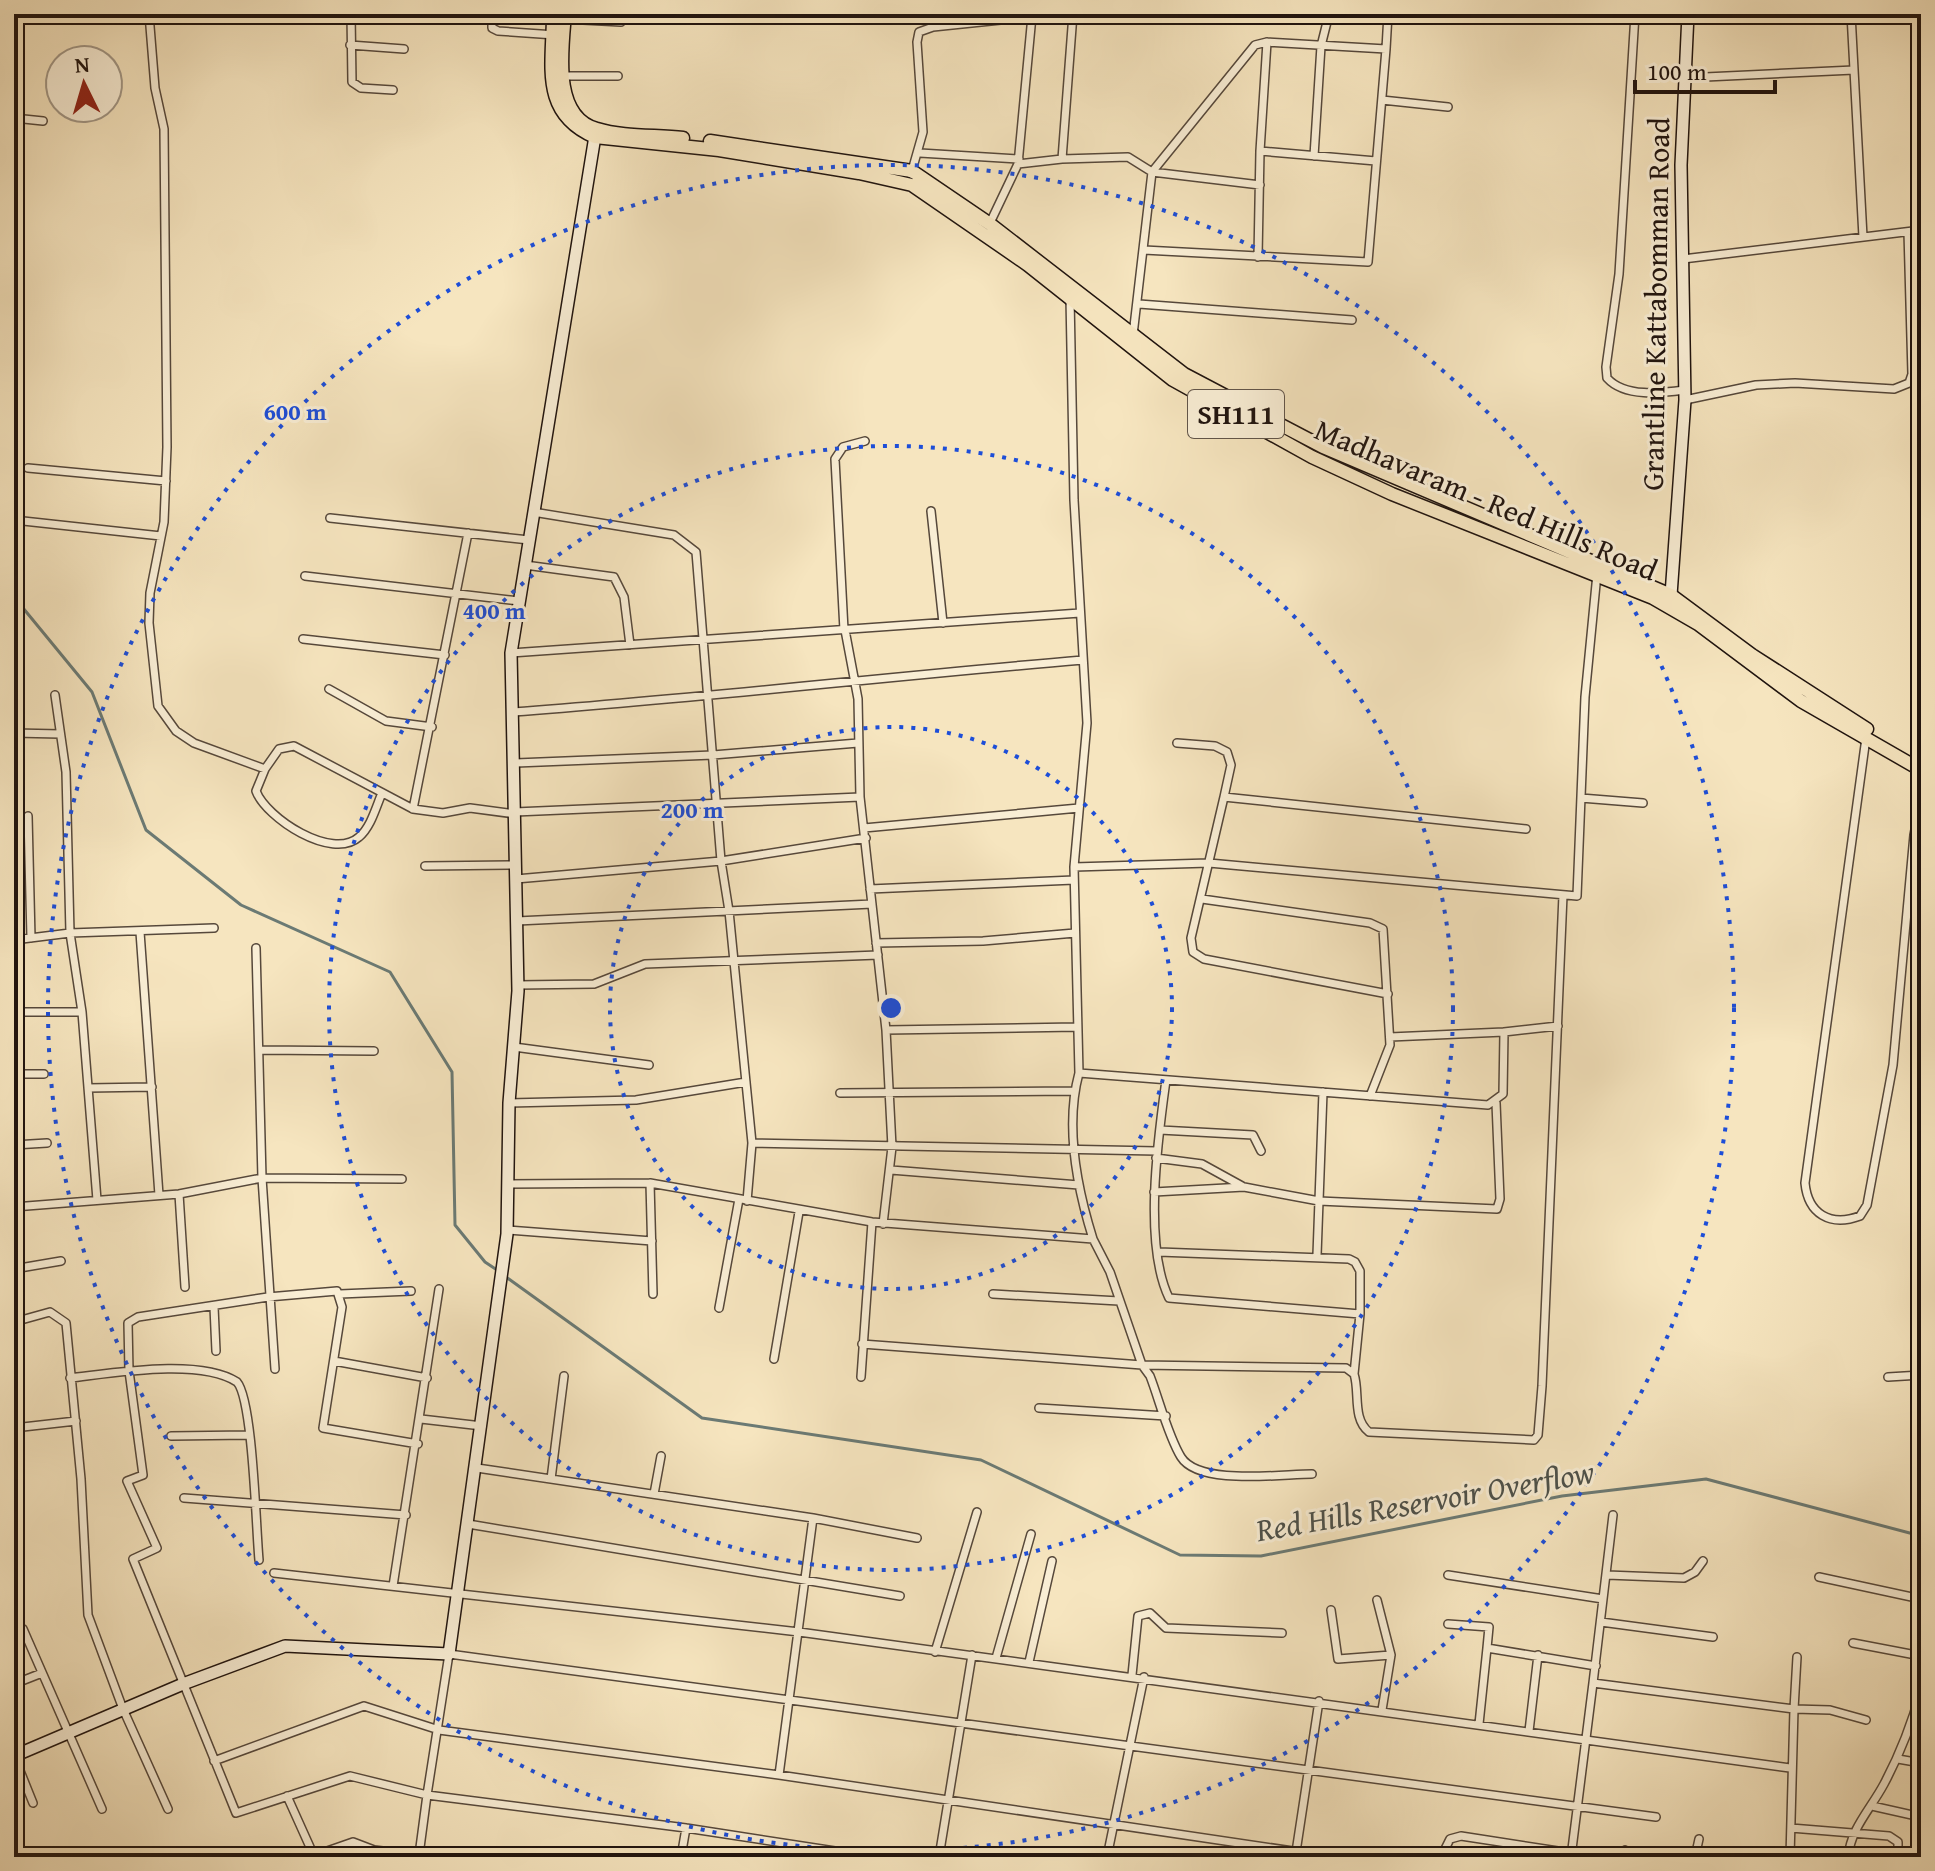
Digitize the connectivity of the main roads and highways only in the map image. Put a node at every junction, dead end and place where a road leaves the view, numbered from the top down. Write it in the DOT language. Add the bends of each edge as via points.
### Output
graph roads {
  1 [pos="561,16"];
  2 [pos="558,35"];
  3 [pos="560,99"];
  4 [pos="1074,294"];
  5 [pos="1921,762"];
  6 [pos="1921,770"];
  1 -- 2 [label="main road"];
  2 -- 3 [label="main road"];
  2 -- 3 [label="main road" via="564,76"];
  3 -- 4 [label="main road, Madhavaram - Red Hills Road / SH111" via="595,133 909,177"];
  4 -- 5 [label="main road, Madhavaram - Red Hills Road / SH111" via="1184,374 1323,447 1671,595 1752,655"];
  4 -- 6 [label="main road, Madhavaram - Red Hills Road / SH111" via="1120,341 1173,380 1312,457 1392,494 1653,598 1698,624 1801,701"];
}
